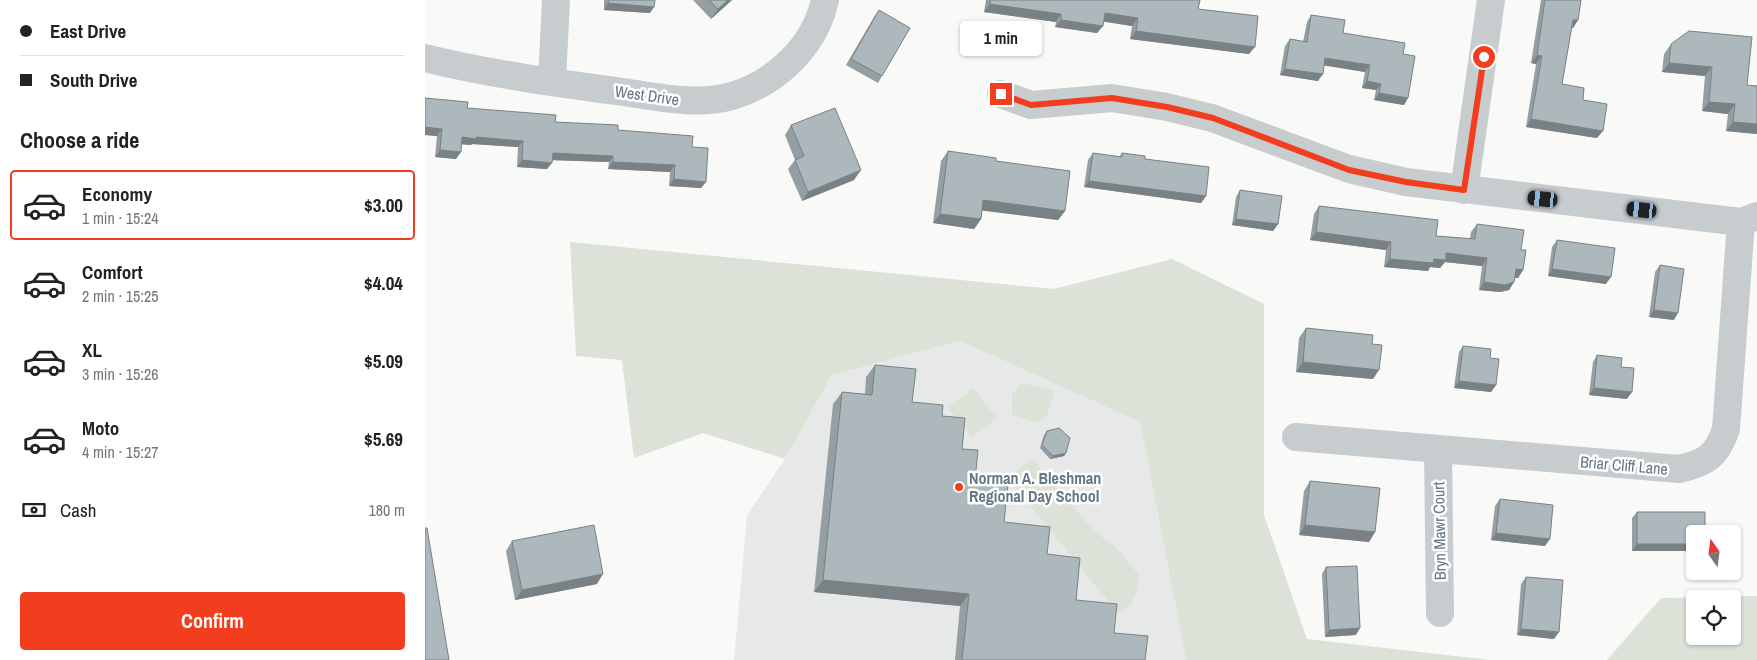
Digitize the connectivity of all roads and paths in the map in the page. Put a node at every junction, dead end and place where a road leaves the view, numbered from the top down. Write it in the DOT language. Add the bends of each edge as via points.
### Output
graph roads {
  1 [pos="556,0"];
  2 [pos="825,0"];
  3 [pos="1491,0"];
  4 [pos="425,58"];
  5 [pos="552,81"];
  6 [pos="1001,94"];
  7 [pos="1464,190"];
  8 [pos="1749,219"];
  9 [pos="1296,437"];
  10 [pos="1438,450"];
  11 [pos="1440,613"];
  1 -- 5 [label="street"];
  2 -- 5 [label="street, West Drive" via="811,34 794,58 775,76 731,96 688,100"];
  3 -- 7 [label="street"];
  4 -- 5 [label="street, West Drive"];
  6 -- 7 [label="street" via="1031,105 1112,98 1167,107 1213,118 1349,170"];
  7 -- 8 [label="street"];
  8 -- 10 [label="street, Briar Cliff Lane" via="1726,429 1721,445 1712,455 1697,465 1679,469"];
  9 -- 10 [label="street, Briar Cliff Lane"];
  10 -- 11 [label="street, Bryn Mawr Court"];
}
